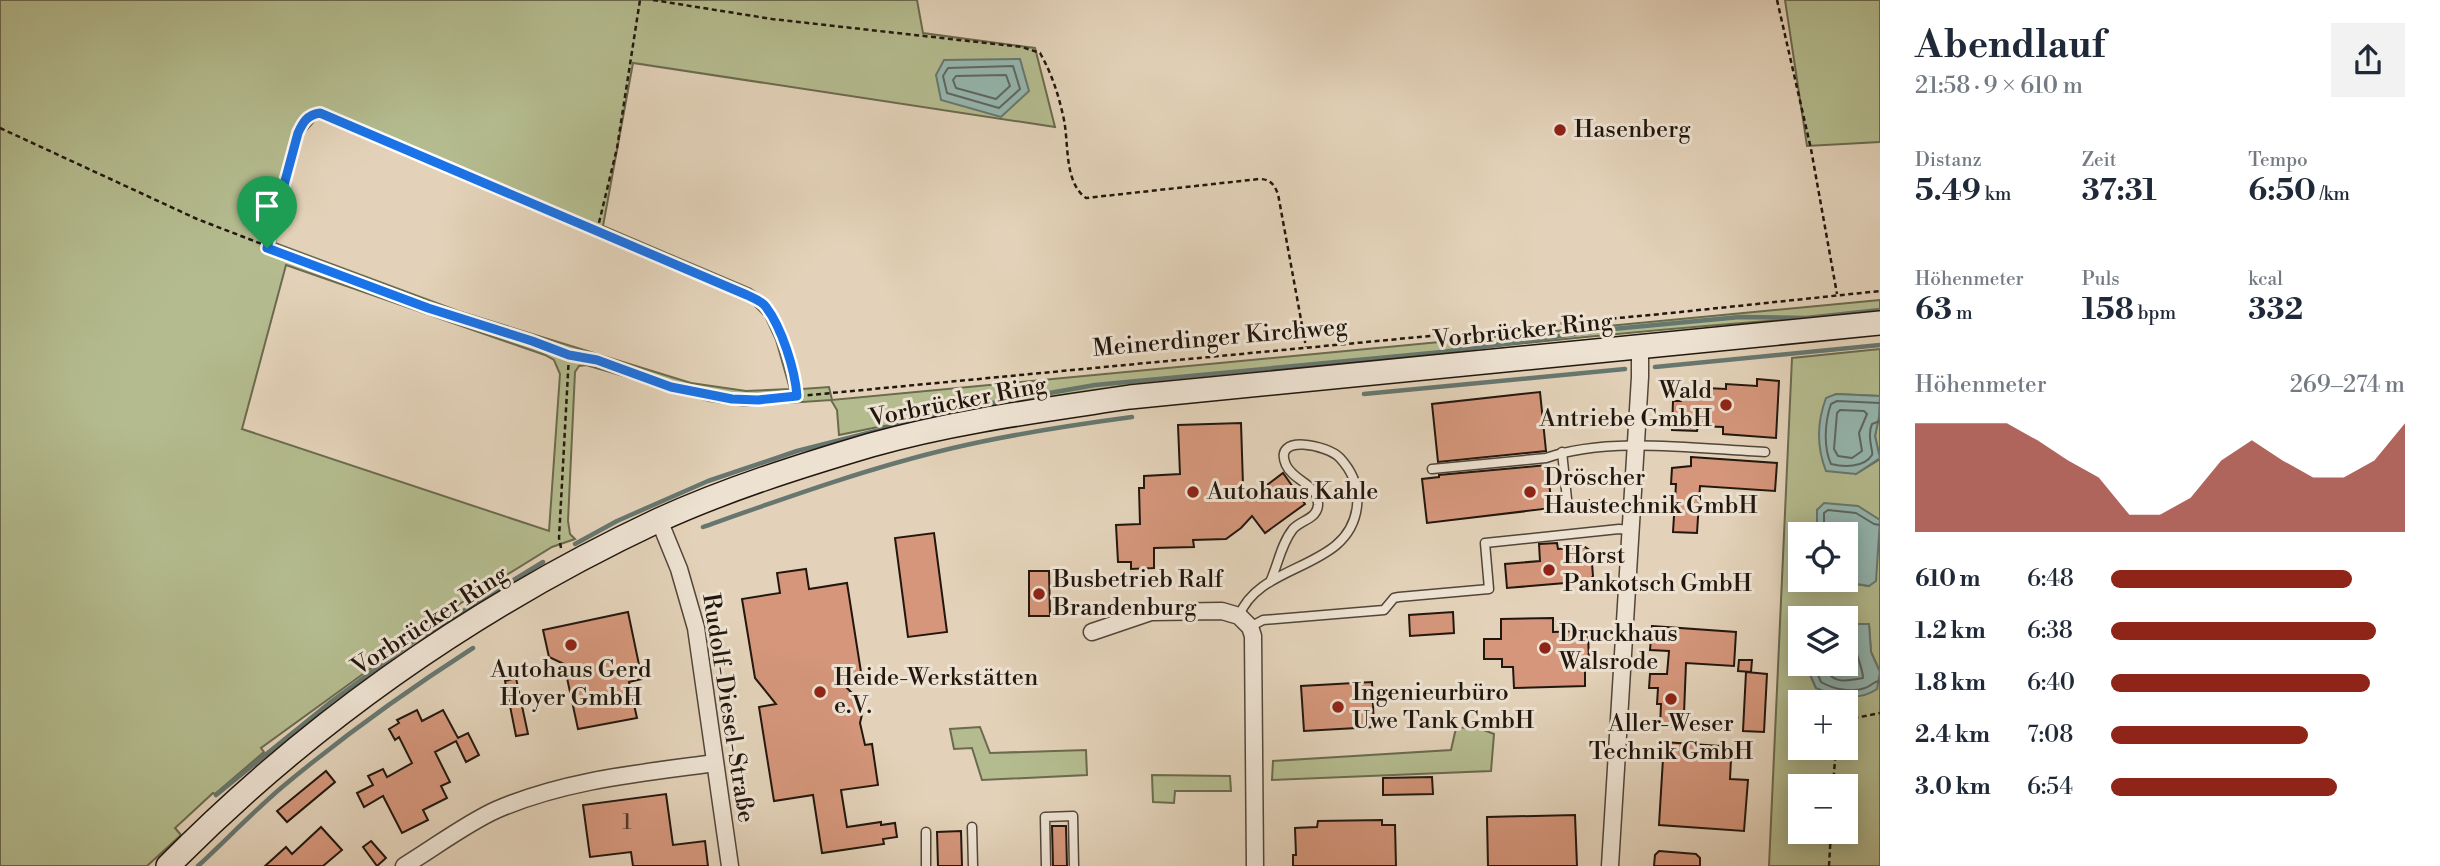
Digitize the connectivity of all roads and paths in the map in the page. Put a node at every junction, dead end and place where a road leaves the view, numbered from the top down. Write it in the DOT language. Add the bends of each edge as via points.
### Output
graph roads {
  1 [pos="640,0"];
  2 [pos="653,0"];
  3 [pos="1777,0"];
  4 [pos="0,128"];
  5 [pos="597,231"];
  6 [pos="267,248"];
  7 [pos="1880,291"];
  8 [pos="1837,295"];
  9 [pos="1880,323"];
  10 [pos="1640,346"];
  11 [pos="1306,347"];
  12 [pos="569,355"];
  13 [pos="797,396"];
  14 [pos="1636,446"];
  15 [pos="1562,452"];
  16 [pos="1765,452"];
  17 [pos="1432,469"];
  18 [pos="1567,499"];
  19 [pos="659,520"];
  20 [pos="1631,530"];
  21 [pos="571,566"];
  22 [pos="1270,582"];
  23 [pos="1244,622"];
  24 [pos="1092,632"];
  25 [pos="1880,713"];
  26 [pos="1858,717"];
  27 [pos="715,763"];
  28 [pos="972,827"];
  29 [pos="926,832"];
  30 [pos="1830,844"];
  31 [pos="168,866"];
  32 [pos="404,866"];
  33 [pos="730,866"];
  34 [pos="926,866"];
  35 [pos="973,866"];
  36 [pos="1046,866"];
  37 [pos="1074,866"];
  38 [pos="1255,866"];
  39 [pos="1610,866"];
  40 [pos="1829,866"];
  1 -- 5 [label="path" via="617,148"];
  2 -- 11 [label="path" via="1040,52 1051,72 1064,120 1072,181 1086,198 1259,179 1274,184"];
  3 -- 8 [label="path" via="1811,149"];
  4 -- 6 [label="path, Meinerdinger Kirchweg"];
  5 -- 6 [label="path" via="320,113 303,121 298,133"];
  5 -- 13 [label="path" via="765,305 789,357"];
  6 -- 12 [label="path, Meinerdinger Kirchweg"];
  7 -- 8 [label="path, Meinerdinger Kirchweg"];
  8 -- 11 [label="path, Meinerdinger Kirchweg"];
  9 -- 10 [label="main road, Vorbrücker Ring"];
  10 -- 14 [label="street"];
  10 -- 19 [label="main road, Vorbrücker Ring" via="1130,397 1009,415 873,444 769,477"];
  11 -- 13 [label="path, Meinerdinger Kirchweg"];
  12 -- 13 [label="path, Meinerdinger Kirchweg" via="709,396 758,400"];
  12 -- 21 [label="path" via="559,538"];
  14 -- 15 [label="lane"];
  14 -- 16 [label="lane"];
  14 -- 20 [label="street"];
  15 -- 17 [label="lane" via="1546,458"];
  15 -- 18 [label="lane"];
  19 -- 21 [label="main road, Vorbrücker Ring"];
  19 -- 27 [label="street, Rudolf-Diesel-Straße" via="693,615"];
  20 -- 23 [label="lane" via="1485,543 1489,589 1394,598 1384,610"];
  20 -- 39 [label="street"];
  21 -- 31 [label="main road, Vorbrücker Ring" via="488,611 345,708 264,775"];
  22 -- 22 [label="lane" via="1320,557 1349,531 1358,498 1348,467 1336,454 1304,444 1287,449 1286,465 1317,494 1318,506 1314,516 1294,527 1284,542"];
  22 -- 23 [label="lane" via="1243,604"];
  23 -- 24 [label="street" via="1222,611 1151,612"];
  23 -- 38 [label="street" via="1253,636"];
  25 -- 26 [label="path"];
  27 -- 32 [label="street" via="552,791 495,811"];
  27 -- 33 [label="street, Rudolf-Diesel-Straße"];
  28 -- 35 [label="lane"];
  29 -- 34 [label="lane"];
  30 -- 40 [label="path"];
  36 -- 37 [label="lane" via="1045,817 1073,816"];
}
